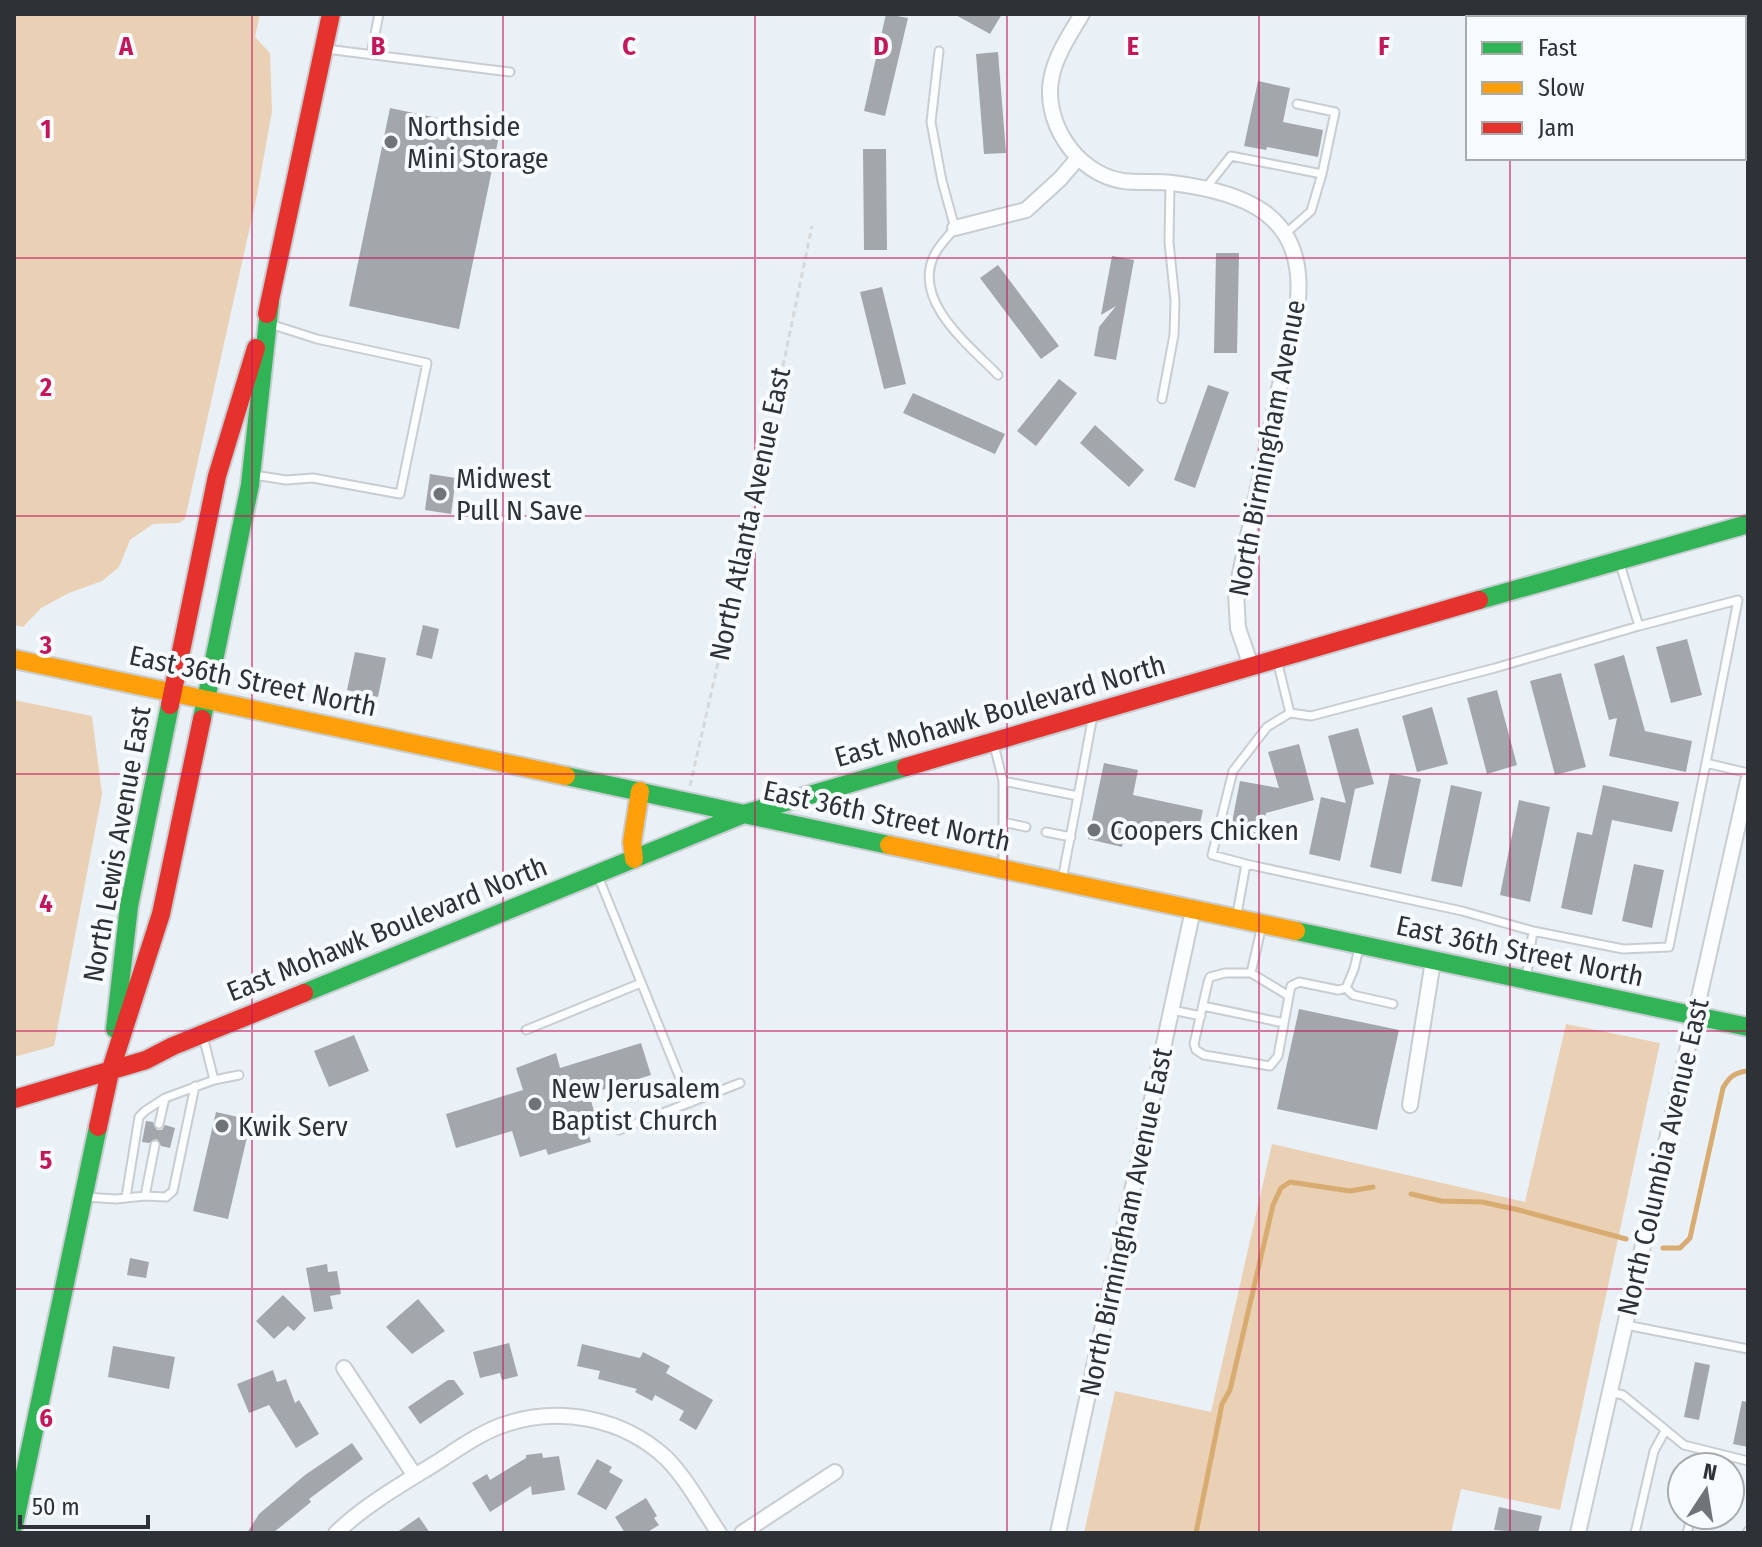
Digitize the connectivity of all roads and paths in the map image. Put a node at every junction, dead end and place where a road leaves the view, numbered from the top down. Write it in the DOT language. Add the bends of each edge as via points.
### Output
graph roads {
  1 [pos="331,14"];
  2 [pos="379,14"];
  3 [pos="1082,14"];
  4 [pos="324,49"];
  5 [pos="939,51"];
  6 [pos="371,54"];
  7 [pos="510,72"];
  8 [pos="1297,104"];
  9 [pos="1078,158"];
  10 [pos="1322,174"];
  11 [pos="1170,183"];
  12 [pos="1205,189"];
  13 [pos="812,226"];
  14 [pos="955,228"];
  15 [pos="1285,234"];
  16 [pos="270,302"];
  17 [pos="268,324"];
  18 [pos="998,375"];
  19 [pos="1162,399"];
  20 [pos="251,474"];
  21 [pos="1748,524"];
  22 [pos="1619,561"];
  23 [pos="1639,626"];
  24 [pos="1277,657"];
  25 [pos="14,659"];
  26 [pos="1251,666"];
  27 [pos="172,692"];
  28 [pos="204,698"];
  29 [pos="1093,713"];
  30 [pos="1290,713"];
  31 [pos="993,741"];
  32 [pos="1706,763"];
  33 [pos="1748,773"];
  34 [pos="1003,781"];
  35 [pos="1748,781"];
  36 [pos="640,791"];
  37 [pos="1078,796"];
  38 [pos="687,801"];
  39 [pos="744,814"];
  40 [pos="1003,822"];
  41 [pos="1026,827"];
  42 [pos="1046,832"];
  43 [pos="1071,837"];
  44 [pos="634,859"];
  45 [pos="1246,864"];
  46 [pos="1003,870"];
  47 [pos="597,874"];
  48 [pos="1062,882"];
  49 [pos="1193,910"];
  50 [pos="1236,919"];
  51 [pos="1262,925"];
  52 [pos="1533,931"];
  53 [pos="1359,946"];
  54 [pos="1433,961"];
  55 [pos="1251,973"];
  56 [pos="1526,980"];
  57 [pos="641,983"];
  58 [pos="1346,988"];
  59 [pos="1289,996"];
  60 [pos="1393,1004"];
  61 [pos="1203,1006"];
  62 [pos="1172,1010"];
  63 [pos="1201,1016"];
  64 [pos="1696,1016"];
  65 [pos="1284,1023"];
  66 [pos="1748,1027"];
  67 [pos="526,1030"];
  68 [pos="202,1034"];
  69 [pos="110,1072"];
  70 [pos="239,1075"];
  71 [pos="214,1080"];
  72 [pos="740,1083"];
  73 [pos="195,1086"];
  74 [pos="165,1098"];
  75 [pos="14,1099"];
  76 [pos="690,1103"];
  77 [pos="1410,1105"];
  78 [pos="159,1124"];
  79 [pos="619,1130"];
  80 [pos="155,1145"];
  81 [pos="83,1196"];
  82 [pos="145,1196"];
  83 [pos="126,1197"];
  84 [pos="1624,1325"];
  85 [pos="1748,1349"];
  86 [pos="344,1368"];
  87 [pos="1609,1392"];
  88 [pos="1665,1431"];
  89 [pos="1707,1451"];
  90 [pos="835,1472"];
  91 [pos="415,1476"];
  92 [pos="14,1525"];
  93 [pos="336,1533"];
  94 [pos="719,1533"];
  95 [pos="742,1533"];
  96 [pos="1058,1533"];
  97 [pos="1578,1533"];
  98 [pos="1635,1533"];
  1 -- 4 [label="main road, North Lewis Avenue East"];
  2 -- 6 [label="lane"];
  3 -- 9 [label="street, North Birmingham Avenue" via="1059,54 1050,90 1055,122"];
  4 -- 6 [label="lane"];
  4 -- 16 [label="main road, North Lewis Avenue East"];
  5 -- 14 [label="lane" via="931,122"];
  6 -- 7 [label="lane"];
  8 -- 10 [label="lane" via="1335,112"];
  9 -- 11 [label="street, North Birmingham Avenue" via="1107,177"];
  9 -- 14 [label="street" via="1026,210"];
  10 -- 12 [label="lane" via="1231,156"];
  10 -- 15 [label="lane" via="1311,211"];
  11 -- 12 [label="street, North Birmingham Avenue"];
  11 -- 19 [label="lane" via="1175,324"];
  12 -- 15 [label="street, North Birmingham Avenue" via="1254,203"];
  13 -- 38 [label="path, North Atlanta Avenue East"];
  14 -- 18 [label="lane" via="933,256 928,278 942,319"];
  15 -- 26 [label="street, North Birmingham Avenue" via="1297,263 1298,299 1235,603"];
  16 -- 17 [label="main road, North Lewis Avenue East"];
  16 -- 27 [label="main road, North Lewis Avenue East" via="217,476"];
  17 -- 20 [label="main road, North Lewis Avenue East"];
  17 -- 20 [label="lane" via="427,363 400,494 313,478"];
  20 -- 28 [label="main road, North Lewis Avenue East"];
  21 -- 22 [label="main road, East Mohawk Boulevard North"];
  22 -- 23 [label="lane"];
  22 -- 24 [label="main road, East Mohawk Boulevard North"];
  23 -- 30 [label="lane" via="1311,716"];
  23 -- 32 [label="lane" via="1738,600"];
  24 -- 26 [label="main road, East Mohawk Boulevard North"];
  24 -- 30 [label="lane"];
  25 -- 27 [label="main road, East 36th Street North"];
  26 -- 29 [label="main road, East Mohawk Boulevard North"];
  27 -- 28 [label="main road, East 36th Street North"];
  27 -- 69 [label="main road, North Lewis Avenue East" via="129,906"];
  28 -- 36 [label="main road, East 36th Street North"];
  28 -- 69 [label="main road, North Lewis Avenue East" via="161,914"];
  29 -- 31 [label="main road, East Mohawk Boulevard North"];
  29 -- 37 [label="lane"];
  30 -- 45 [label="lane" via="1267,727 1233,771 1212,855"];
  31 -- 34 [label="lane"];
  31 -- 39 [label="main road, East Mohawk Boulevard North"];
  32 -- 33 [label="lane"];
  32 -- 52 [label="lane" via="1669,947 1623,949"];
  34 -- 37 [label="lane"];
  34 -- 40 [label="lane"];
  35 -- 64 [label="street, North Columbia Avenue East"];
  36 -- 38 [label="main road, East 36th Street North"];
  36 -- 44 [label="main road"];
  37 -- 43 [label="lane"];
  38 -- 39 [label="main road, East 36th Street North"];
  39 -- 44 [label="main road, East Mohawk Boulevard North"];
  39 -- 46 [label="main road, East 36th Street North"];
  40 -- 41 [label="lane"];
  40 -- 46 [label="lane"];
  42 -- 43 [label="lane"];
  43 -- 48 [label="lane"];
  44 -- 47 [label="main road, East Mohawk Boulevard North"];
  45 -- 50 [label="lane"];
  45 -- 52 [label="lane"];
  46 -- 48 [label="main road, East 36th Street North"];
  47 -- 57 [label="lane"];
  47 -- 68 [label="main road, East Mohawk Boulevard North"];
  48 -- 49 [label="main road, East 36th Street North"];
  49 -- 50 [label="main road, East 36th Street North"];
  49 -- 62 [label="street, North Birmingham Avenue East"];
  50 -- 51 [label="main road, East 36th Street North"];
  51 -- 53 [label="main road, East 36th Street North"];
  51 -- 55 [label="lane"];
  52 -- 56 [label="lane"];
  53 -- 54 [label="main road, East 36th Street North"];
  53 -- 58 [label="lane"];
  54 -- 56 [label="main road, East 36th Street North"];
  54 -- 77 [label="street"];
  55 -- 59 [label="lane"];
  55 -- 61 [label="lane" via="1210,977"];
  56 -- 64 [label="main road, East 36th Street North"];
  57 -- 67 [label="lane"];
  57 -- 76 [label="lane"];
  58 -- 59 [label="lane" via="1299,982 1291,986"];
  58 -- 60 [label="lane" via="1353,995"];
  59 -- 65 [label="lane"];
  61 -- 63 [label="lane"];
  61 -- 65 [label="lane"];
  62 -- 63 [label="lane"];
  62 -- 96 [label="street, North Birmingham Avenue East"];
  63 -- 65 [label="lane" via="1196,1050 1263,1067 1275,1063"];
  64 -- 66 [label="main road, East 36th Street North"];
  64 -- 84 [label="street, North Columbia Avenue East"];
  68 -- 69 [label="main road, East Mohawk Boulevard North"];
  68 -- 71 [label="lane"];
  69 -- 75 [label="main road, East Mohawk Boulevard North"];
  69 -- 81 [label="main road, North Lewis Avenue East"];
  70 -- 71 [label="lane"];
  71 -- 73 [label="lane"];
  72 -- 76 [label="lane"];
  73 -- 74 [label="lane"];
  73 -- 82 [label="lane" via="173,1191 166,1197"];
  74 -- 78 [label="lane"];
  74 -- 83 [label="lane" via="139,1117"];
  76 -- 79 [label="lane"];
  80 -- 82 [label="lane"];
  81 -- 83 [label="lane"];
  81 -- 92 [label="main road, North Lewis Avenue East"];
  82 -- 83 [label="lane"];
  84 -- 85 [label="lane"];
  84 -- 87 [label="street, North Columbia Avenue East"];
  86 -- 91 [label="street"];
  87 -- 88 [label="lane" via="1623,1395"];
  87 -- 97 [label="street, North Columbia Avenue East"];
  88 -- 89 [label="lane" via="1684,1445"];
  88 -- 98 [label="lane" via="1654,1451"];
  90 -- 95 [label="street"];
  91 -- 93 [label="street"];
  91 -- 94 [label="street" via="503,1425 547,1415 598,1421 637,1437 665,1457"];
}
